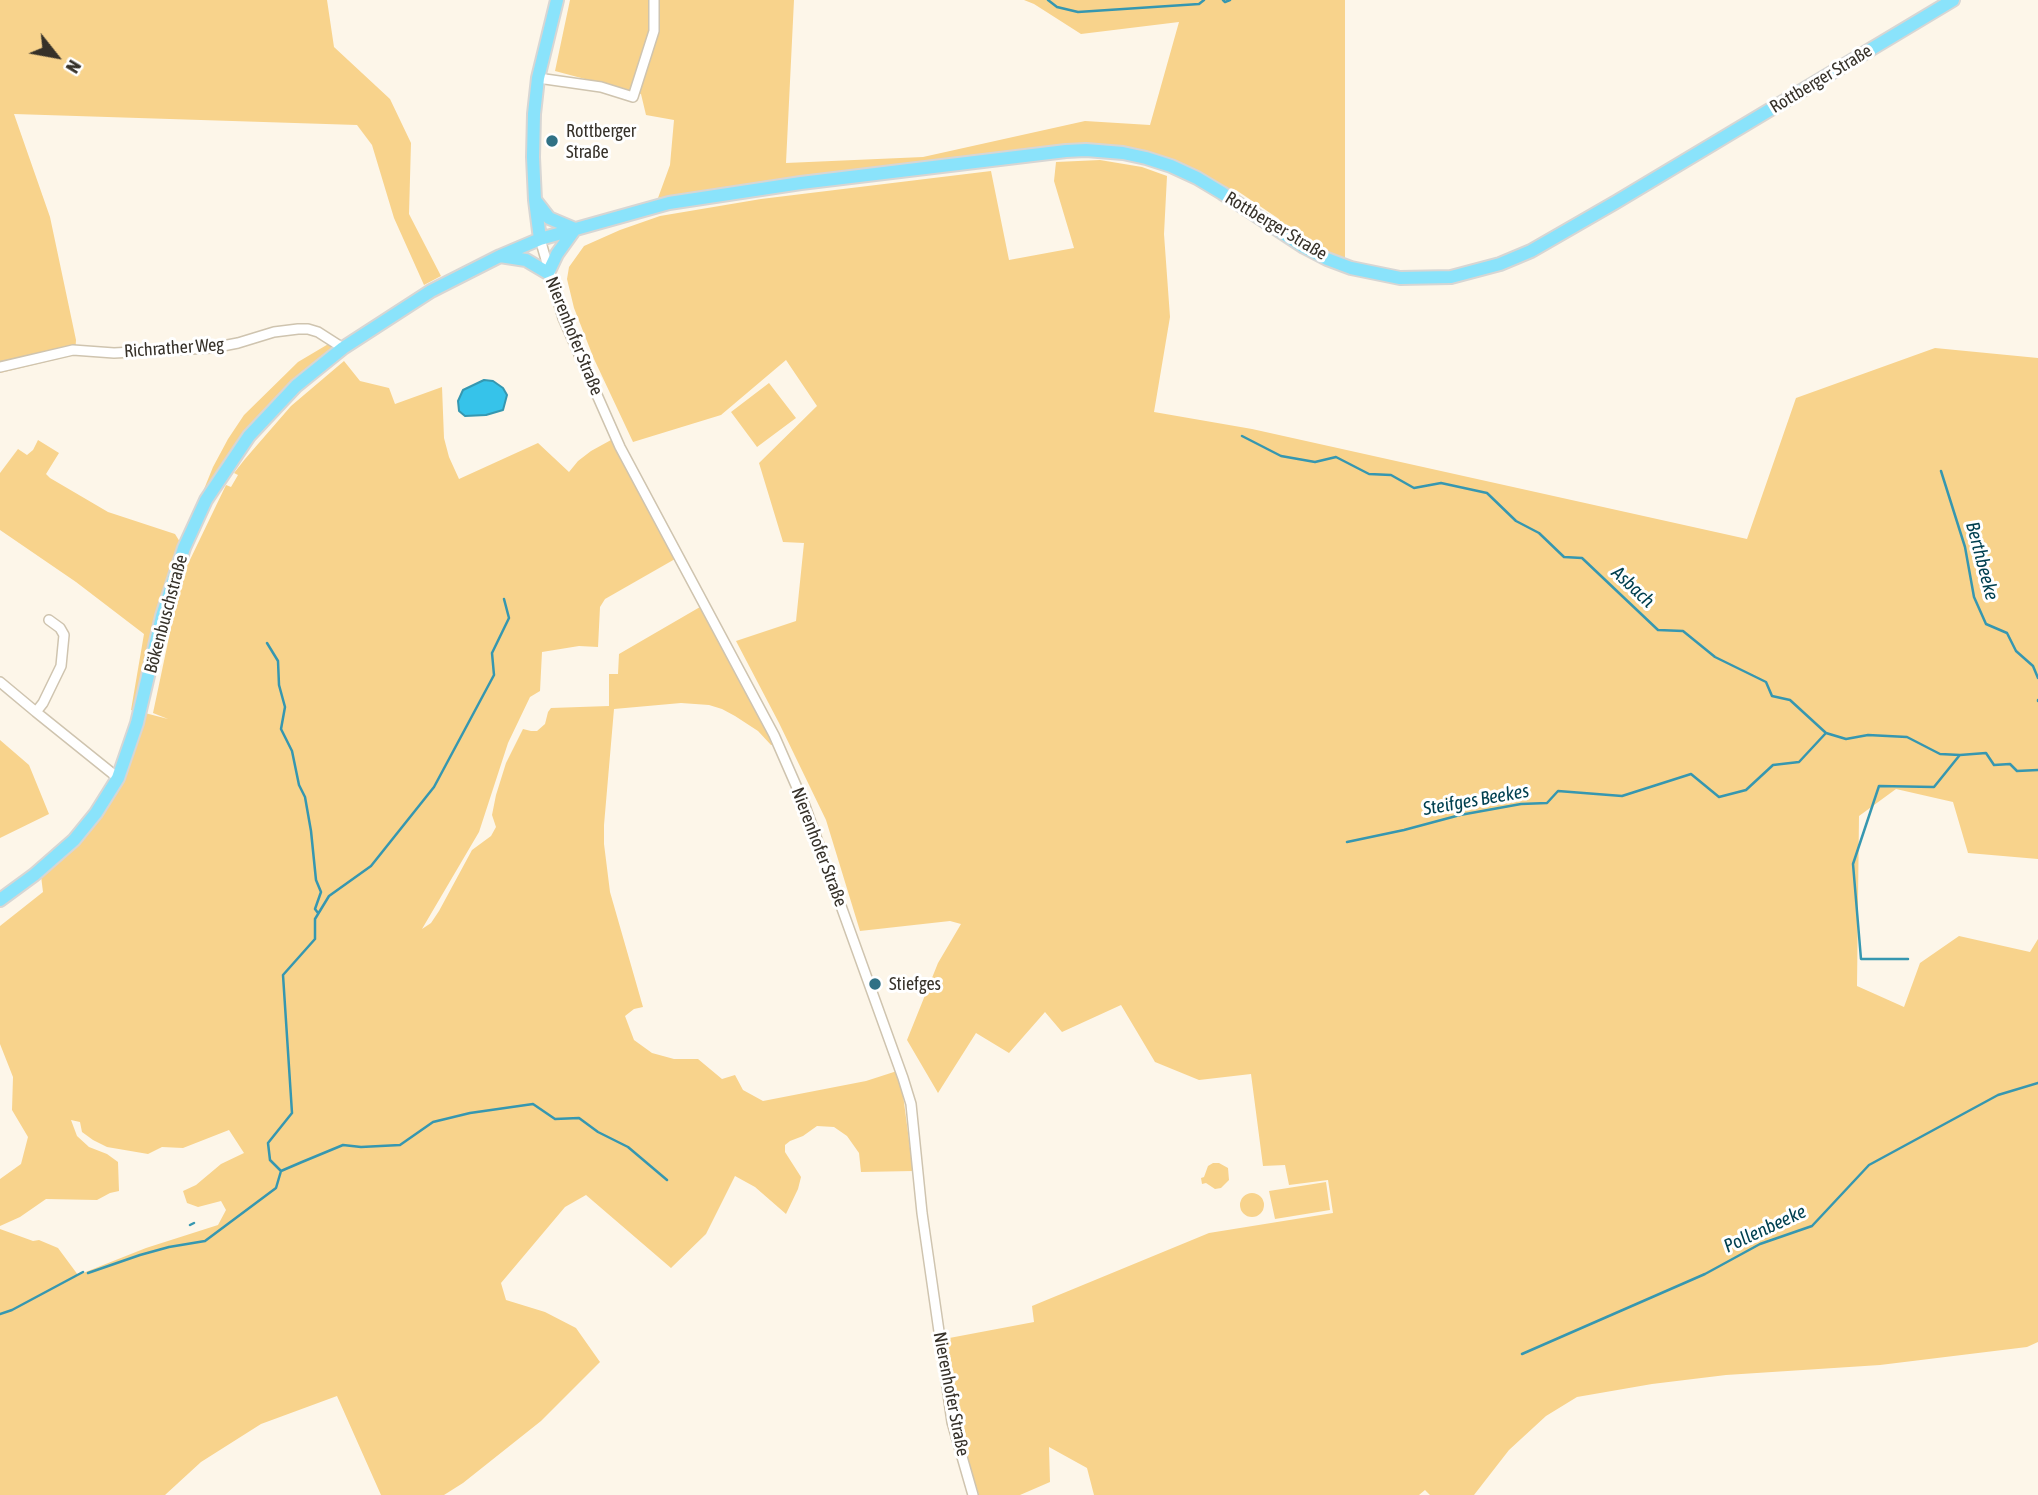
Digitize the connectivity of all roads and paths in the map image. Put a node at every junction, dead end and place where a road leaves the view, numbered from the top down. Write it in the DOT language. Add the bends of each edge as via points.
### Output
graph roads {
  1 [pos="556,0"];
  2 [pos="654,0"];
  3 [pos="1953,0"];
  4 [pos="538,78"];
  5 [pos="535,200"];
  6 [pos="575,229"];
  7 [pos="540,239"];
  8 [pos="500,256"];
  9 [pos="548,273"];
  10 [pos="343,348"];
  11 [pos="0,367"];
  12 [pos="49,620"];
  13 [pos="0,682"];
  14 [pos="36,712"];
  15 [pos="118,778"];
  16 [pos="0,900"];
  17 [pos="973,1495"];
  1 -- 4 [label="main road"];
  2 -- 4 [label="street" via="654,31 632,97"];
  3 -- 6 [label="main road, Rottberger Straße" via="1531,251 1451,277 1400,278 1351,268 1304,247 1171,166 1123,153 1086,150 718,194"];
  4 -- 5 [label="main road"];
  5 -- 6 [label="main road" via="549,218"];
  5 -- 7 [label="main road"];
  6 -- 7 [label="main road, Rottberger Straße"];
  6 -- 9 [label="main road"];
  7 -- 8 [label="main road, Bökenbuschstraße"];
  7 -- 9 [label="street, Nierenhofer Straße"];
  8 -- 9 [label="main road" via="526,260"];
  8 -- 10 [label="main road, Bökenbuschstraße" via="431,291"];
  9 -- 17 [label="street, Nierenhofer Straße" via="566,326 620,447 790,771 903,1079 911,1104 953,1422"];
  10 -- 11 [label="street, Richrather Weg" via="318,332 298,329 212,348 73,351"];
  10 -- 15 [label="main road, Bökenbuschstraße" via="271,410 206,499 172,582"];
  12 -- 14 [label="street" via="64,635 61,666"];
  13 -- 14 [label="street"];
  14 -- 15 [label="street"];
  15 -- 16 [label="main road, Bökenbuschstraße" via="74,840"];
}
